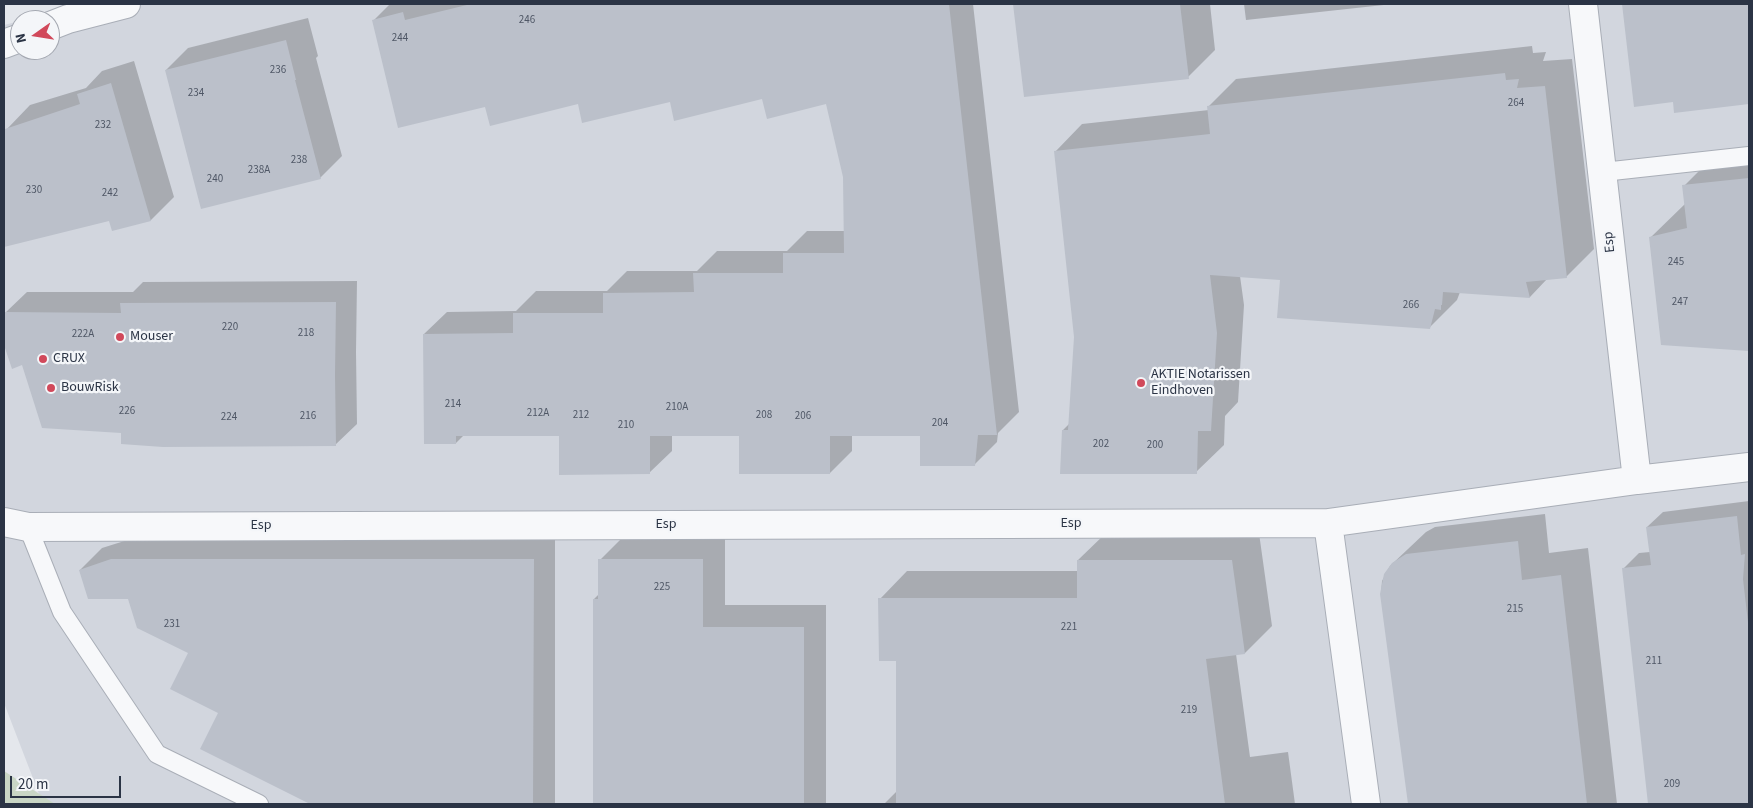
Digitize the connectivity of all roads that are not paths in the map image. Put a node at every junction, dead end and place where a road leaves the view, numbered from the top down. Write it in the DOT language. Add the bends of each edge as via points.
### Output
graph roads {
  1 [pos="126,4"];
  2 [pos="1584,4"];
  3 [pos="60,22"];
  4 [pos="1749,156"];
  5 [pos="1602,172"];
  6 [pos="1749,467"];
  7 [pos="1637,480"];
  8 [pos="1328,523"];
  9 [pos="16,525"];
  10 [pos="259,804"];
  11 [pos="1366,804"];
  1 -- 3 [label="street"];
  2 -- 5 [label="street, Esp"];
  4 -- 5 [label="lane"];
  5 -- 7 [label="street, Esp"];
  6 -- 7 [label="street, Esp"];
  7 -- 8 [label="street, Esp"];
  8 -- 9 [label="street, Esp"];
  8 -- 11 [label="street"];
  9 -- 10 [label="lane" via="62,612 157,754"];
}
